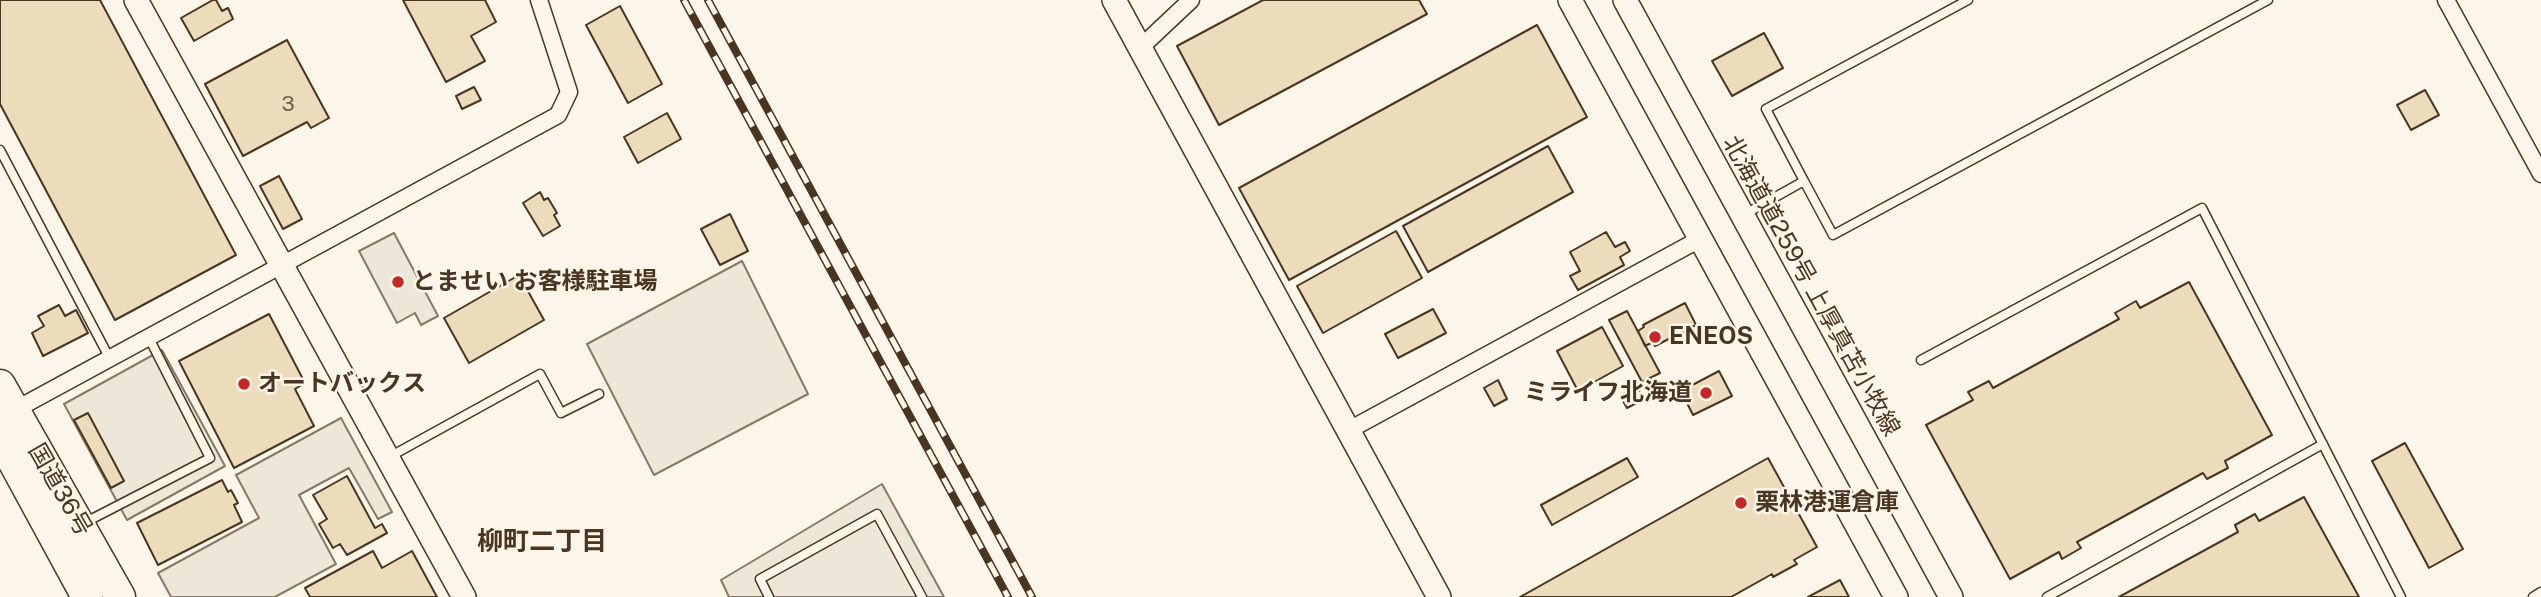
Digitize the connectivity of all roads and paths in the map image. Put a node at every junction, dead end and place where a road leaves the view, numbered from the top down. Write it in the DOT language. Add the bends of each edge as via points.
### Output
graph roads {
  1 [pos="136,0"];
  2 [pos="539,0"];
  3 [pos="1114,0"];
  4 [pos="1191,0"];
  5 [pos="1570,0"];
  6 [pos="1625,0"];
  7 [pos="1968,0"];
  8 [pos="2268,0"];
  9 [pos="2446,0"];
  10 [pos="1140,48"];
  11 [pos="0,150"];
  12 [pos="2541,174"];
  13 [pos="1804,181"];
  14 [pos="1743,216"];
  15 [pos="1700,239"];
  16 [pos="279,265"];
  17 [pos="149,338"];
  18 [pos="110,359"];
  19 [pos="1921,360"];
  20 [pos="0,384"];
  21 [pos="599,394"];
  22 [pos="5,422"];
  23 [pos="1349,430"];
  24 [pos="2323,444"];
  25 [pos="388,458"];
  26 [pos="81,525"];
  27 [pos="2541,592"];
  28 [pos="87,597"];
  29 [pos="120,597"];
  30 [pos="464,597"];
  31 [pos="769,597"];
  32 [pos="922,597"];
  33 [pos="1439,597"];
  34 [pos="1896,597"];
  35 [pos="1951,597"];
  36 [pos="2047,597"];
  37 [pos="2401,597"];
  38 [pos="2533,597"];
  1 -- 16 [label="street"];
  2 -- 16 [label="street" via="569,92 558,115"];
  3 -- 10 [label="street"];
  4 -- 10 [label="street"];
  5 -- 15 [label="street"];
  6 -- 14 [label="street, 北海道道259号 上厚真苫小牧線"];
  7 -- 13 [label="lane" via="1766,109"];
  8 -- 13 [label="lane" via="1833,235"];
  9 -- 12 [label="street"];
  10 -- 23 [label="street"];
  11 -- 18 [label="lane"];
  13 -- 14 [label="lane"];
  14 -- 35 [label="street, 北海道道259号 上厚真苫小牧線"];
  15 -- 23 [label="street"];
  15 -- 34 [label="street"];
  16 -- 17 [label="street"];
  16 -- 25 [label="street"];
  17 -- 18 [label="street"];
  17 -- 26 [label="lane" via="210,458"];
  18 -- 22 [label="street"];
  19 -- 24 [label="lane" via="2202,208"];
  20 -- 22 [label="highway, 国道36号"];
  21 -- 25 [label="lane" via="561,414 540,374"];
  22 -- 26 [label="highway, 国道36号"];
  22 -- 28 [label="highway, 国道36号"];
  23 -- 33 [label="street"];
  24 -- 36 [label="lane"];
  24 -- 37 [label="lane"];
  25 -- 30 [label="street"];
  26 -- 29 [label="highway, 国道36号"];
  27 -- 38 [label="lane"];
  31 -- 32 [label="lane" via="760,579 877,514"];
}
